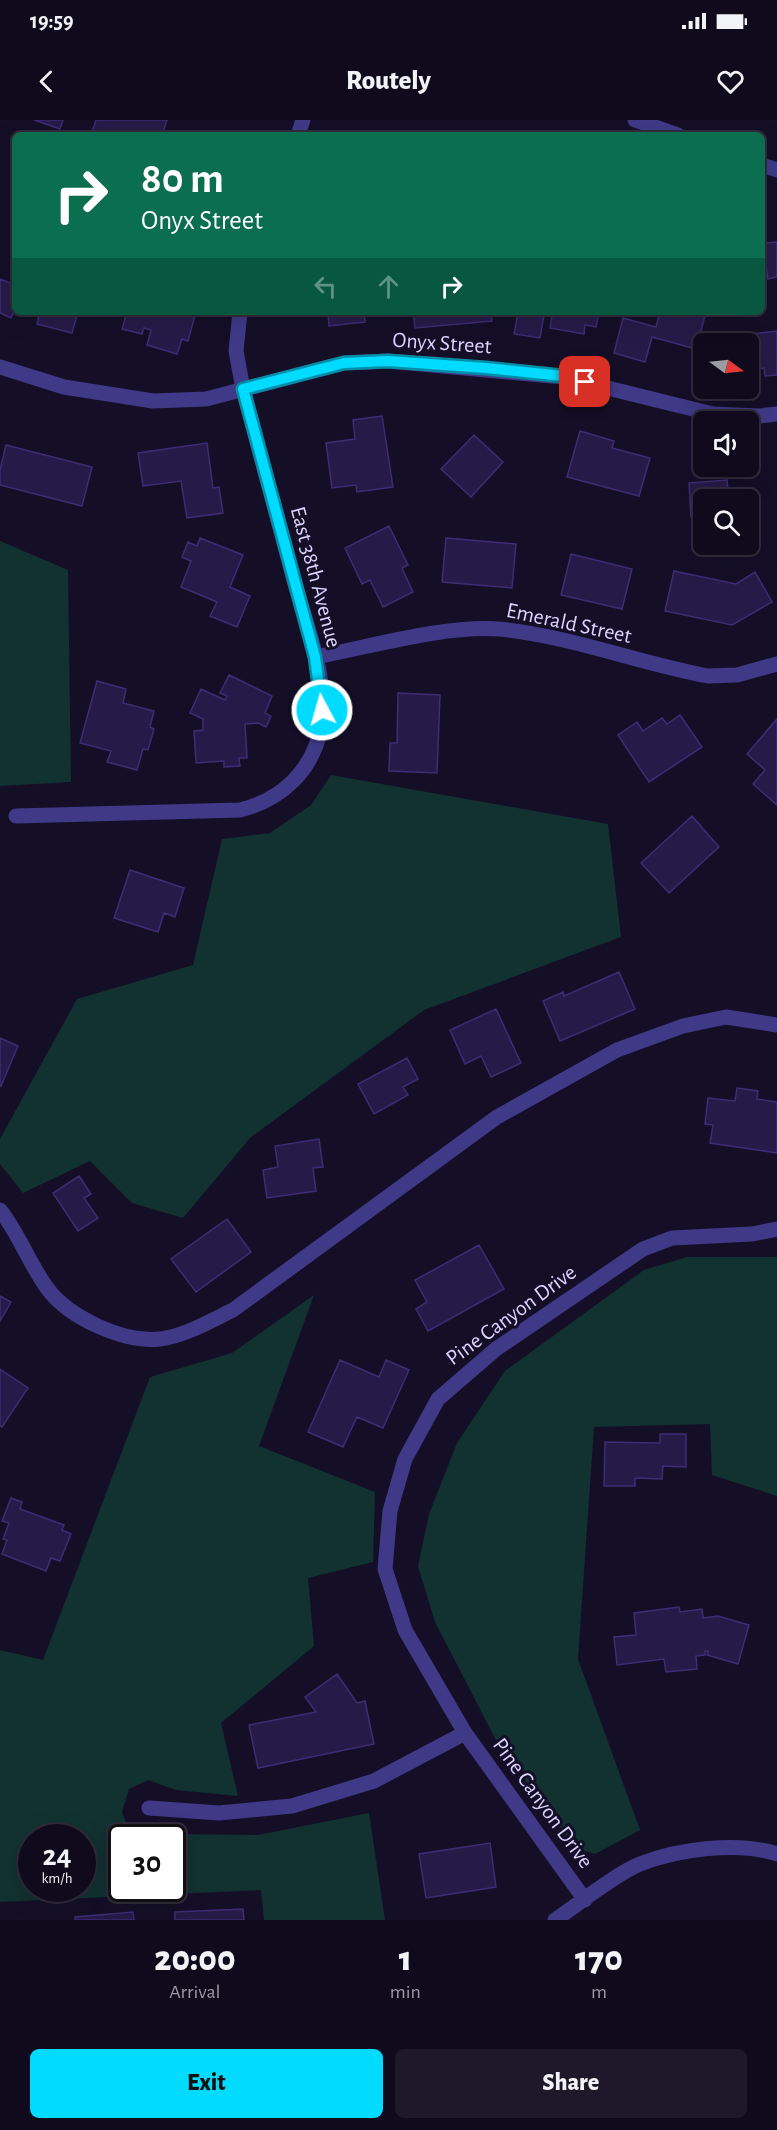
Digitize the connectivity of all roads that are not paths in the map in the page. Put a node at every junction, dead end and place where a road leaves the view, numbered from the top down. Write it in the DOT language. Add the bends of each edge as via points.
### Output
graph roads {
  1 [pos="635,120"];
  2 [pos="669,132"];
  3 [pos="240,315"];
  4 [pos="0,367"];
  5 [pos="243,389"];
  6 [pos="777,414"];
  7 [pos="315,657"];
  8 [pos="777,664"];
  9 [pos="16,816"];
  10 [pos="777,1025"];
  11 [pos="0,1210"];
  12 [pos="777,1229"];
  13 [pos="465,1733"];
  14 [pos="149,1808"];
  15 [pos="777,1854"];
  16 [pos="585,1900"];
  17 [pos="555,1920"];
  1 -- 2 [label="street"];
  3 -- 5 [label="street, East 38th Avenue" via="236,351"];
  4 -- 5 [label="street, Onyx Street" via="64,387 153,401 206,399"];
  5 -- 6 [label="street, Onyx Street" via="344,363 388,361 563,376 713,414"];
  5 -- 7 [label="street, East 38th Avenue"];
  7 -- 8 [label="street, Emerald Street" via="446,632 497,629 538,635 708,676 736,675"];
  7 -- 9 [label="street, East 38th Avenue" via="322,710 315,747 294,782 262,805 212,813"];
  10 -- 11 [label="street" via="726,1017 683,1026 618,1050 497,1117 233,1310 160,1339 122,1334 68,1310 45,1286"];
  12 -- 13 [label="street, Pine Canyon Drive" via="672,1238 643,1249 496,1349 438,1399 405,1459 390,1511 385,1569 405,1630"];
  13 -- 14 [label="street" via="374,1781 292,1806 219,1813"];
  13 -- 16 [label="street, Pine Canyon Drive"];
  15 -- 16 [label="street" via="721,1848 679,1853 638,1864"];
  16 -- 17 [label="street"];
}
